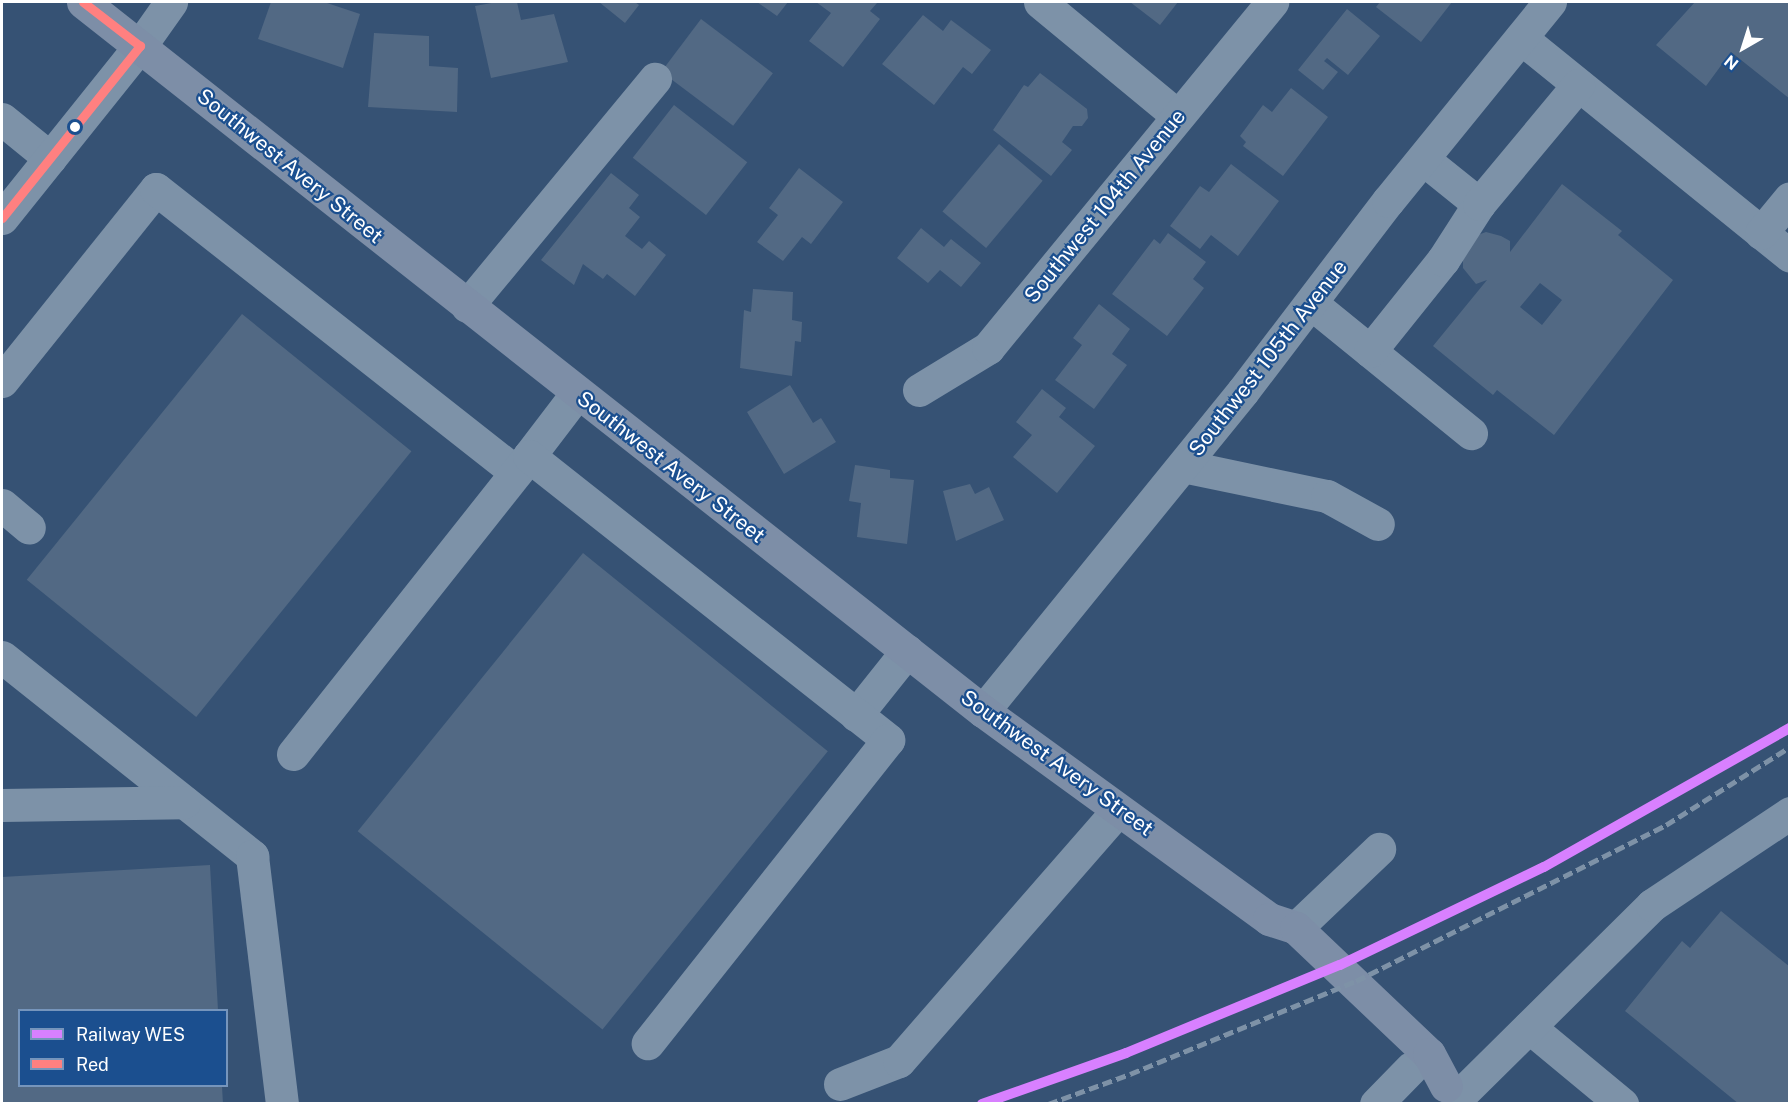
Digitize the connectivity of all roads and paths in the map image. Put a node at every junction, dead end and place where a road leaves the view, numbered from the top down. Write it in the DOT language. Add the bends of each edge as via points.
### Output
graph roads {
  1 [pos="83,2"];
  2 [pos="171,2"];
  3 [pos="1040,2"];
  4 [pos="1272,2"];
  5 [pos="1550,2"];
  6 [pos="1521,38"];
  7 [pos="140,46"];
  8 [pos="655,79"];
  9 [pos="1578,85"];
  10 [pos="1178,116"];
  11 [pos="2,119"];
  12 [pos="50,158"];
  13 [pos="1423,159"];
  14 [pos="1790,198"];
  15 [pos="1479,204"];
  16 [pos="2,218"];
  17 [pos="1761,233"];
  18 [pos="1790,256"];
  19 [pos="1312,304"];
  20 [pos="467,306"];
  21 [pos="1370,351"];
  22 [pos="2,381"];
  23 [pos="919,390"];
  24 [pos="577,393"];
  25 [pos="1471,432"];
  26 [pos="523,464"];
  27 [pos="1183,466"];
  28 [pos="2,505"];
  29 [pos="1378,524"];
  30 [pos="29,528"];
  31 [pos="907,651"];
  32 [pos="2,657"];
  33 [pos="983,711"];
  34 [pos="856,715"];
  35 [pos="293,754"];
  36 [pos="184,802"];
  37 [pos="2,805"];
  38 [pos="1118,810"];
  39 [pos="1790,813"];
  40 [pos="1379,849"];
  41 [pos="1283,924"];
  42 [pos="1529,1027"];
  43 [pos="648,1043"];
  44 [pos="1411,1068"];
  45 [pos="840,1084"];
  46 [pos="1456,1095"];
  47 [pos="282,1104"];
  48 [pos="1376,1104"];
  49 [pos="1622,1104"];
  1 -- 7 [label="main road, Southwest Avery Street"];
  2 -- 7 [label="street"];
  3 -- 10 [label="street"];
  4 -- 10 [label="street, Southwest 104th Avenue"];
  5 -- 6 [label="street, Southwest 105th Avenue"];
  6 -- 9 [label="street"];
  6 -- 13 [label="street, Southwest 105th Avenue"];
  7 -- 12 [label="street"];
  7 -- 20 [label="main road, Southwest Avery Street"];
  8 -- 20 [label="street"];
  9 -- 15 [label="street"];
  9 -- 17 [label="street"];
  10 -- 23 [label="street, Southwest 104th Avenue" via="988,348"];
  11 -- 12 [label="street"];
  12 -- 16 [label="street"];
  13 -- 15 [label="street"];
  13 -- 19 [label="street, Southwest 105th Avenue"];
  14 -- 17 [label="street"];
  15 -- 21 [label="street" via="1443,260"];
  17 -- 18 [label="street"];
  19 -- 21 [label="street"];
  19 -- 27 [label="street, Southwest 105th Avenue"];
  20 -- 24 [label="main road, Southwest Avery Street"];
  21 -- 25 [label="street"];
  22 -- 26 [label="street" via="156,189"];
  24 -- 26 [label="street"];
  24 -- 31 [label="main road, Southwest Avery Street"];
  26 -- 34 [label="street"];
  26 -- 35 [label="street"];
  27 -- 29 [label="street" via="1327,496"];
  27 -- 33 [label="street, Southwest 105th Avenue"];
  28 -- 30 [label="street"];
  31 -- 33 [label="main road, Southwest Avery Street"];
  31 -- 34 [label="street"];
  32 -- 36 [label="street"];
  33 -- 38 [label="main road, Southwest Avery Street"];
  34 -- 43 [label="street" via="888,740"];
  36 -- 37 [label="street"];
  36 -- 47 [label="street" via="252,856"];
  38 -- 41 [label="main road, Southwest Avery Street"];
  38 -- 45 [label="street" via="899,1061"];
  39 -- 42 [label="street" via="1652,905"];
  40 -- 41 [label="street"];
  41 -- 44 [label="main road, Southwest Avery Street" via="1282,946 1358,1011"];
  41 -- 46 [label="main road, Southwest Avery Street" via="1429,1054"];
  42 -- 46 [label="street"];
  42 -- 49 [label="street"];
  44 -- 46 [label="main road, Southwest Avery Street"];
  44 -- 48 [label="street"];
}
